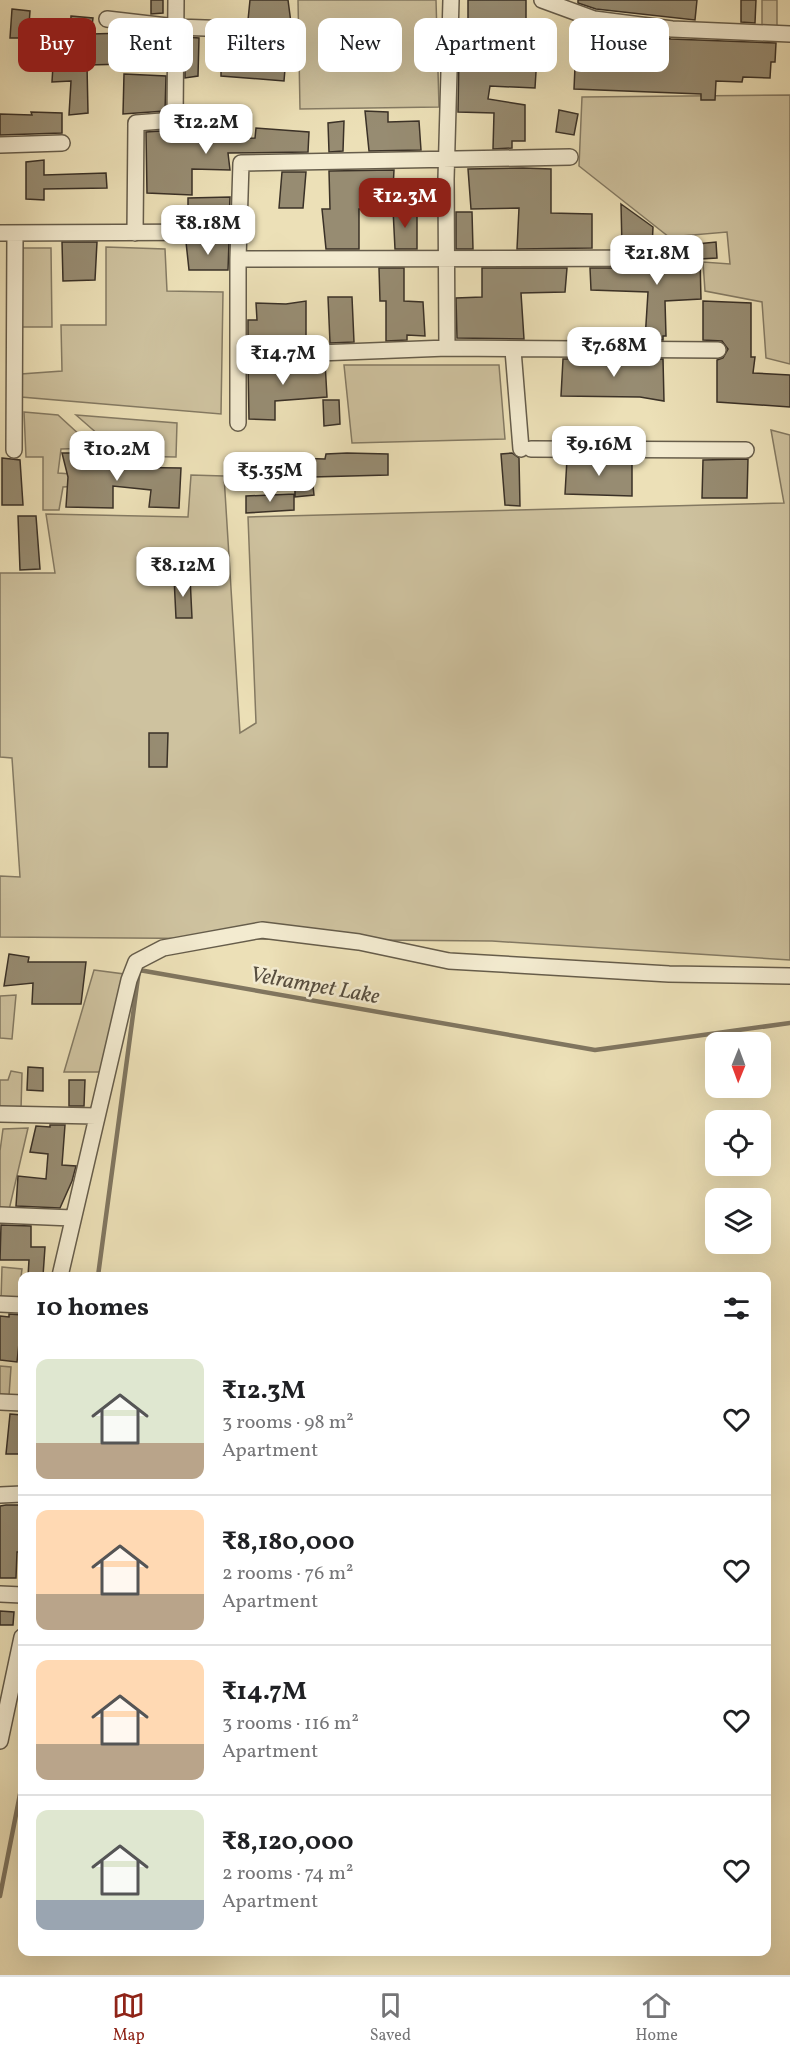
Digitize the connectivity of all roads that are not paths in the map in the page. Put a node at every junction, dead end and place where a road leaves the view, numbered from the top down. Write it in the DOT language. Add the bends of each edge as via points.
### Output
graph roads {
  1 [pos="176,0"];
  2 [pos="451,0"];
  3 [pos="542,0"];
  4 [pos="176,18"];
  5 [pos="790,34"];
  6 [pos="176,72"];
  7 [pos="62,143"];
  8 [pos="0,145"];
  9 [pos="570,157"];
  10 [pos="447,158"];
  11 [pos="135,232"];
  12 [pos="238,232"];
  13 [pos="8,233"];
  14 [pos="447,258"];
  15 [pos="687,258"];
  16 [pos="238,259"];
  17 [pos="6,328"];
  18 [pos="447,348"];
  19 [pos="513,350"];
  20 [pos="718,350"];
  21 [pos="238,356"];
  22 [pos="238,423"];
  23 [pos="14,450"];
  24 [pos="746,450"];
  25 [pos="790,976"];
  26 [pos="0,1114"];
  27 [pos="96,1116"];
  28 [pos="0,1215"];
  29 [pos="72,1218"];
  30 [pos="61,1272"];
  31 [pos="0,1304"];
  32 [pos="18,1305"];
  33 [pos="0,1402"];
  34 [pos="18,1403"];
  35 [pos="18,1494"];
  36 [pos="0,1495"];
  37 [pos="0,1594"];
  38 [pos="18,1595"];
  39 [pos="18,1652"];
  40 [pos="5,1700"];
  41 [pos="0,1741"];
  1 -- 4 [label="street"];
  2 -- 10 [label="street"];
  3 -- 5 [label="street" via="594,19 672,29"];
  6 -- 11 [label="street" via="175,120 136,123"];
  7 -- 8 [label="street"];
  9 -- 10 [label="street"];
  10 -- 12 [label="street" via="241,163"];
  10 -- 14 [label="street"];
  11 -- 12 [label="street"];
  11 -- 13 [label="street"];
  12 -- 16 [label="street"];
  13 -- 17 [label="street"];
  14 -- 15 [label="street"];
  14 -- 16 [label="street"];
  14 -- 18 [label="street"];
  16 -- 21 [label="street"];
  17 -- 23 [label="street"];
  18 -- 19 [label="street"];
  18 -- 21 [label="street"];
  19 -- 20 [label="street"];
  19 -- 24 [label="street" via="526,449"];
  21 -- 22 [label="street"];
  25 -- 27 [label="street" via="669,974 449,961 359,942 262,930 163,948 136,962"];
  26 -- 27 [label="street"];
  27 -- 29 [label="street"];
  28 -- 29 [label="street"];
  29 -- 30 [label="street"];
  31 -- 32 [label="street"];
  33 -- 34 [label="street"];
  35 -- 36 [label="street"];
  37 -- 38 [label="street"];
  39 -- 40 [label="street"];
  40 -- 41 [label="street"];
}
